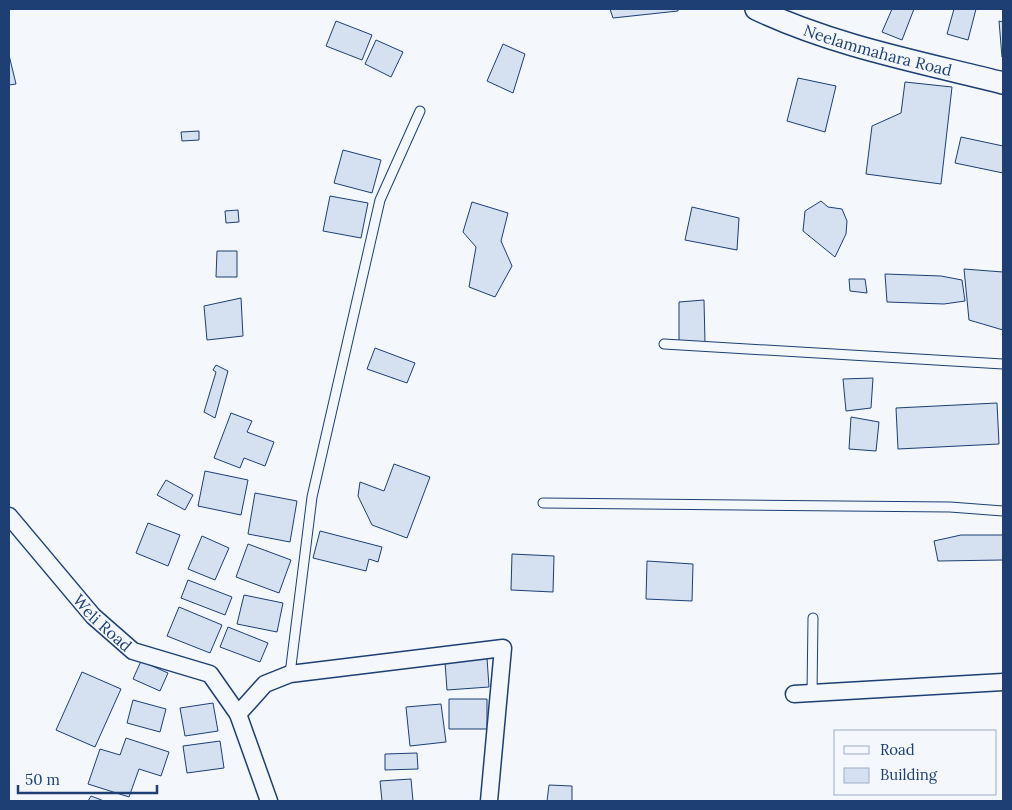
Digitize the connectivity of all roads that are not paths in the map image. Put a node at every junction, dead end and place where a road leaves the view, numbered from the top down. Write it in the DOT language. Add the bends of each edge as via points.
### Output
graph roads {
  1 [pos="756,9"];
  2 [pos="783,15"];
  3 [pos="1003,83"];
  4 [pos="420,111"];
  5 [pos="664,344"];
  6 [pos="1003,364"];
  7 [pos="543,503"];
  8 [pos="1003,511"];
  9 [pos="9,516"];
  10 [pos="813,618"];
  11 [pos="290,674"];
  12 [pos="1003,682"];
  13 [pos="812,693"];
  14 [pos="794,694"];
  15 [pos="238,714"];
  16 [pos="269,801"];
  17 [pos="489,801"];
  1 -- 2 [label="street, Neelammahara Road"];
  2 -- 3 [label="street, Neelammahara Road" via="852,46"];
  4 -- 11 [label="lane" via="380,200 312,497"];
  5 -- 6 [label="lane"];
  7 -- 8 [label="lane" via="950,507"];
  9 -- 15 [label="street, Weli Road" via="93,616 133,651 210,674"];
  10 -- 13 [label="lane"];
  11 -- 15 [label="street" via="265,684"];
  11 -- 17 [label="street" via="503,648"];
  12 -- 13 [label="street"];
  13 -- 14 [label="street"];
  15 -- 16 [label="street, Weli Road"];
}
